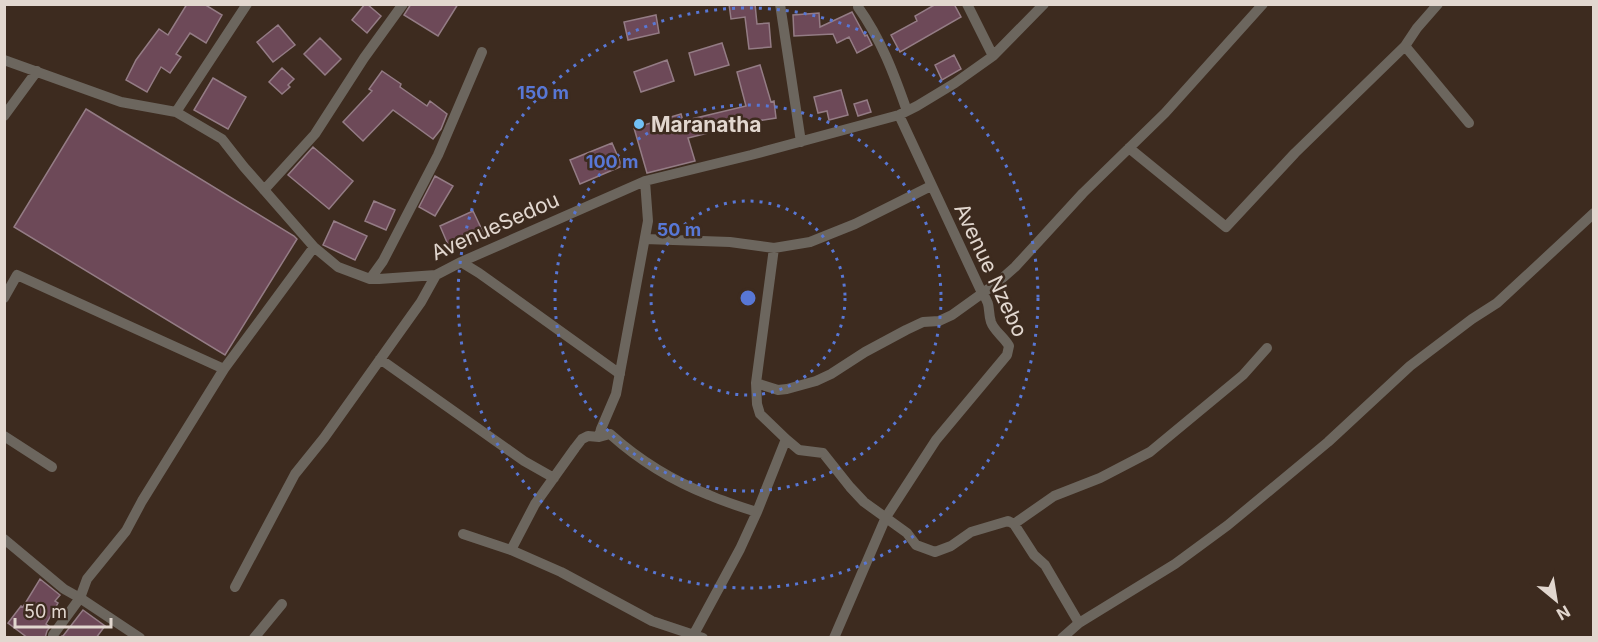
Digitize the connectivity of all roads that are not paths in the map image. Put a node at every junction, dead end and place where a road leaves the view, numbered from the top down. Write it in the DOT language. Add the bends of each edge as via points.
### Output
graph roads {
  1 [pos="247,4"];
  2 [pos="403,4"];
  3 [pos="780,4"];
  4 [pos="967,4"];
  5 [pos="1044,4"];
  6 [pos="1263,4"];
  7 [pos="1438,4"];
  8 [pos="858,7"];
  9 [pos="1405,46"];
  10 [pos="482,52"];
  11 [pos="993,56"];
  12 [pos="4,60"];
  13 [pos="37,71"];
  14 [pos="176,112"];
  15 [pos="903,113"];
  16 [pos="4,116"];
  17 [pos="1469,123"];
  18 [pos="801,142"];
  19 [pos="1129,148"];
  20 [pos="645,181"];
  21 [pos="931,186"];
  22 [pos="264,189"];
  23 [pos="1593,213"];
  24 [pos="645,239"];
  25 [pos="314,247"];
  26 [pos="774,248"];
  27 [pos="461,262"];
  28 [pos="436,275"];
  29 [pos="370,279"];
  30 [pos="982,293"];
  31 [pos="4,298"];
  32 [pos="1267,348"];
  33 [pos="380,359"];
  34 [pos="224,369"];
  35 [pos="621,374"];
  36 [pos="756,383"];
  37 [pos="4,436"];
  38 [pos="599,437"];
  39 [pos="786,439"];
  40 [pos="52,466"];
  41 [pos="554,478"];
  42 [pos="757,512"];
  43 [pos="886,517"];
  44 [pos="1014,524"];
  45 [pos="464,534"];
  46 [pos="4,539"];
  47 [pos="511,550"];
  48 [pos="235,587"];
  49 [pos="80,598"];
  50 [pos="282,604"];
  51 [pos="1079,623"];
  52 [pos="697,636"];
  53 [pos="53,638"];
  54 [pos="140,638"];
  55 [pos="254,638"];
  56 [pos="834,638"];
  57 [pos="1062,638"];
  1 -- 14 [label="street"];
  2 -- 22 [label="street" via="315,134"];
  3 -- 18 [label="street"];
  4 -- 11 [label="street"];
  5 -- 11 [label="street, AvenueSedou"];
  6 -- 19 [label="street"];
  7 -- 9 [label="street"];
  8 -- 15 [label="street, Avenue Nzebo" via="885,52"];
  9 -- 17 [label="street"];
  9 -- 19 [label="street" via="1226,227"];
  10 -- 29 [label="street" via="438,155"];
  11 -- 15 [label="street, AvenueSedou"];
  12 -- 13 [label="street"];
  13 -- 14 [label="street" via="121,102"];
  13 -- 16 [label="street"];
  14 -- 22 [label="street, AvenueSedou" via="222,139"];
  15 -- 18 [label="street, AvenueSedou"];
  15 -- 21 [label="street, Avenue Nzebo"];
  18 -- 20 [label="street, AvenueSedou"];
  19 -- 30 [label="street" via="1015,267"];
  20 -- 24 [label="street"];
  20 -- 27 [label="street, AvenueSedou"];
  21 -- 26 [label="street" via="810,242"];
  21 -- 30 [label="street, Avenue Nzebo"];
  22 -- 25 [label="street, AvenueSedou"];
  23 -- 51 [label="street" via="1497,303 1410,366 1328,442 1228,525 1175,564"];
  24 -- 26 [label="street"];
  24 -- 35 [label="street"];
  25 -- 29 [label="street, AvenueSedou" via="338,267"];
  25 -- 34 [label="street"];
  26 -- 36 [label="street"];
  27 -- 28 [label="street, AvenueSedou"];
  27 -- 35 [label="street"];
  28 -- 29 [label="street, AvenueSedou"];
  28 -- 33 [label="street"];
  30 -- 36 [label="street" via="952,315 906,330 816,381 778,390"];
  30 -- 43 [label="street, Avenue Nzebo" via="989,305 991,324 1009,346 1007,355 936,440"];
  31 -- 34 [label="street" via="17,275"];
  32 -- 44 [label="street" via="1243,375 1150,452 1054,496"];
  33 -- 41 [label="street"];
  33 -- 48 [label="street" via="295,474"];
  34 -- 49 [label="street" via="126,531 87,579"];
  35 -- 38 [label="street"];
  36 -- 39 [label="street" via="760,414"];
  37 -- 40 [label="street"];
  38 -- 41 [label="street" via="582,439"];
  38 -- 42 [label="street" via="610,434 662,472"];
  39 -- 42 [label="street"];
  39 -- 43 [label="street" via="799,450 823,453 857,495"];
  41 -- 47 [label="street"];
  42 -- 52 [label="street"];
  43 -- 44 [label="street" via="916,545 934,552 971,532 1008,521"];
  43 -- 56 [label="street"];
  44 -- 51 [label="street" via="1045,565"];
  45 -- 47 [label="street"];
  46 -- 49 [label="street"];
  47 -- 52 [label="street" via="652,621"];
  49 -- 53 [label="street"];
  49 -- 54 [label="street"];
  50 -- 55 [label="street"];
  51 -- 57 [label="street"];
}
